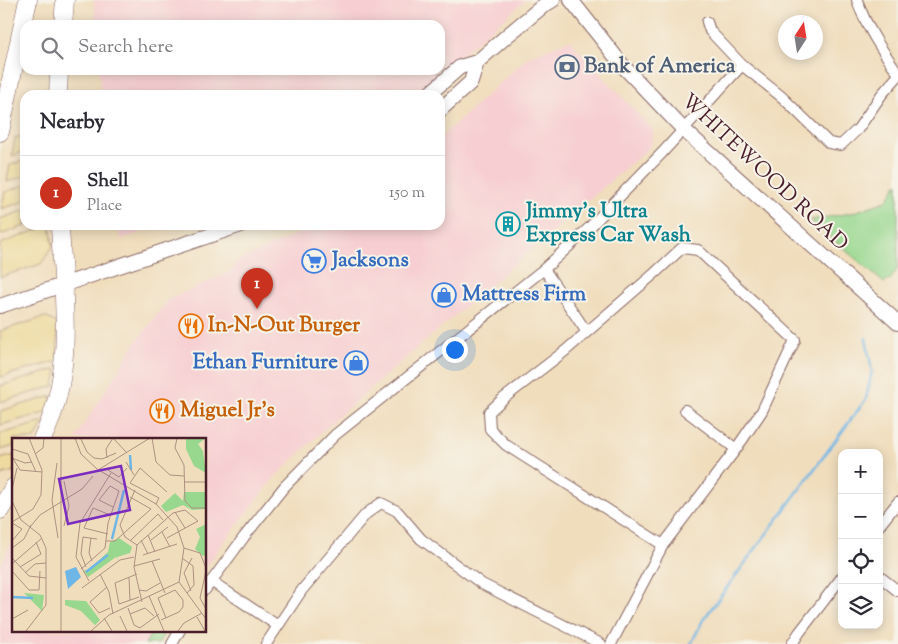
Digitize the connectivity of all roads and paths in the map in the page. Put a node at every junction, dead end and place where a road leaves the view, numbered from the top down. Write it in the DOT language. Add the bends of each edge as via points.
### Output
graph roads {
  1 [pos="28,0"];
  2 [pos="65,0"];
  3 [pos="553,0"];
  4 [pos="570,0"];
  5 [pos="857,0"];
  6 [pos="24,20"];
  7 [pos="63,20"];
  8 [pos="707,22"];
  9 [pos="20,38"];
  10 [pos="477,62"];
  11 [pos="742,65"];
  12 [pos="59,75"];
  13 [pos="898,75"];
  14 [pos="58,90"];
  15 [pos="434,90"];
  16 [pos="445,105"];
  17 [pos="684,130"];
  18 [pos="0,132"];
  19 [pos="60,230"];
  20 [pos="226,230"];
  21 [pos="544,269"];
  22 [pos="63,284"];
  23 [pos="0,306"];
  24 [pos="898,323"];
  25 [pos="586,331"];
  26 [pos="686,410"];
  27 [pos="42,438"];
  28 [pos="736,449"];
  29 [pos="12,490"];
  30 [pos="898,502"];
  31 [pos="0,510"];
  32 [pos="883,521"];
  33 [pos="663,545"];
  34 [pos="883,579"];
  35 [pos="838,582"];
  36 [pos="208,586"];
  37 [pos="898,591"];
  38 [pos="278,626"];
  39 [pos="179,632"];
  40 [pos="172,644"];
  41 [pos="266,644"];
  42 [pos="601,644"];
  43 [pos="611,644"];
  44 [pos="792,644"];
  1 -- 6 [label="highway"];
  2 -- 7 [label="highway"];
  3 -- 10 [label="main road"];
  4 -- 17 [label="main road, WHITEWOOD ROAD" via="623,66"];
  5 -- 13 [label="street" via="863,18"];
  8 -- 11 [label="street" via="710,31"];
  9 -- 18 [label="highway"];
  10 -- 15 [label="main road" via="460,67"];
  10 -- 16 [label="main road" via="471,82"];
  11 -- 13 [label="street" via="782,97 829,143 841,145 858,129"];
  11 -- 17 [label="street"];
  12 -- 14 [label="highway"];
  17 -- 21 [label="street" via="589,228"];
  17 -- 24 [label="main road, WHITEWOOD ROAD"];
  19 -- 22 [label="highway"];
  20 -- 22 [label="main road"];
  21 -- 25 [label="street"];
  21 -- 36 [label="street" via="335,435 284,487"];
  22 -- 23 [label="main road"];
  22 -- 27 [label="highway" via="65,356 58,399"];
  25 -- 28 [label="street" via="682,248 698,250 795,340 762,411"];
  25 -- 33 [label="street" via="489,412 490,430 506,445"];
  26 -- 28 [label="street"];
  28 -- 33 [label="street"];
  29 -- 31 [label="highway"];
  30 -- 32 [label="street"];
  33 -- 43 [label="street"];
  34 -- 37 [label="street"];
  35 -- 44 [label="street"];
  36 -- 38 [label="street"];
  38 -- 41 [label="street"];
  38 -- 42 [label="street" via="302,590 366,514 381,503 398,511 421,539 482,584"];
  39 -- 40 [label="street"];
}
